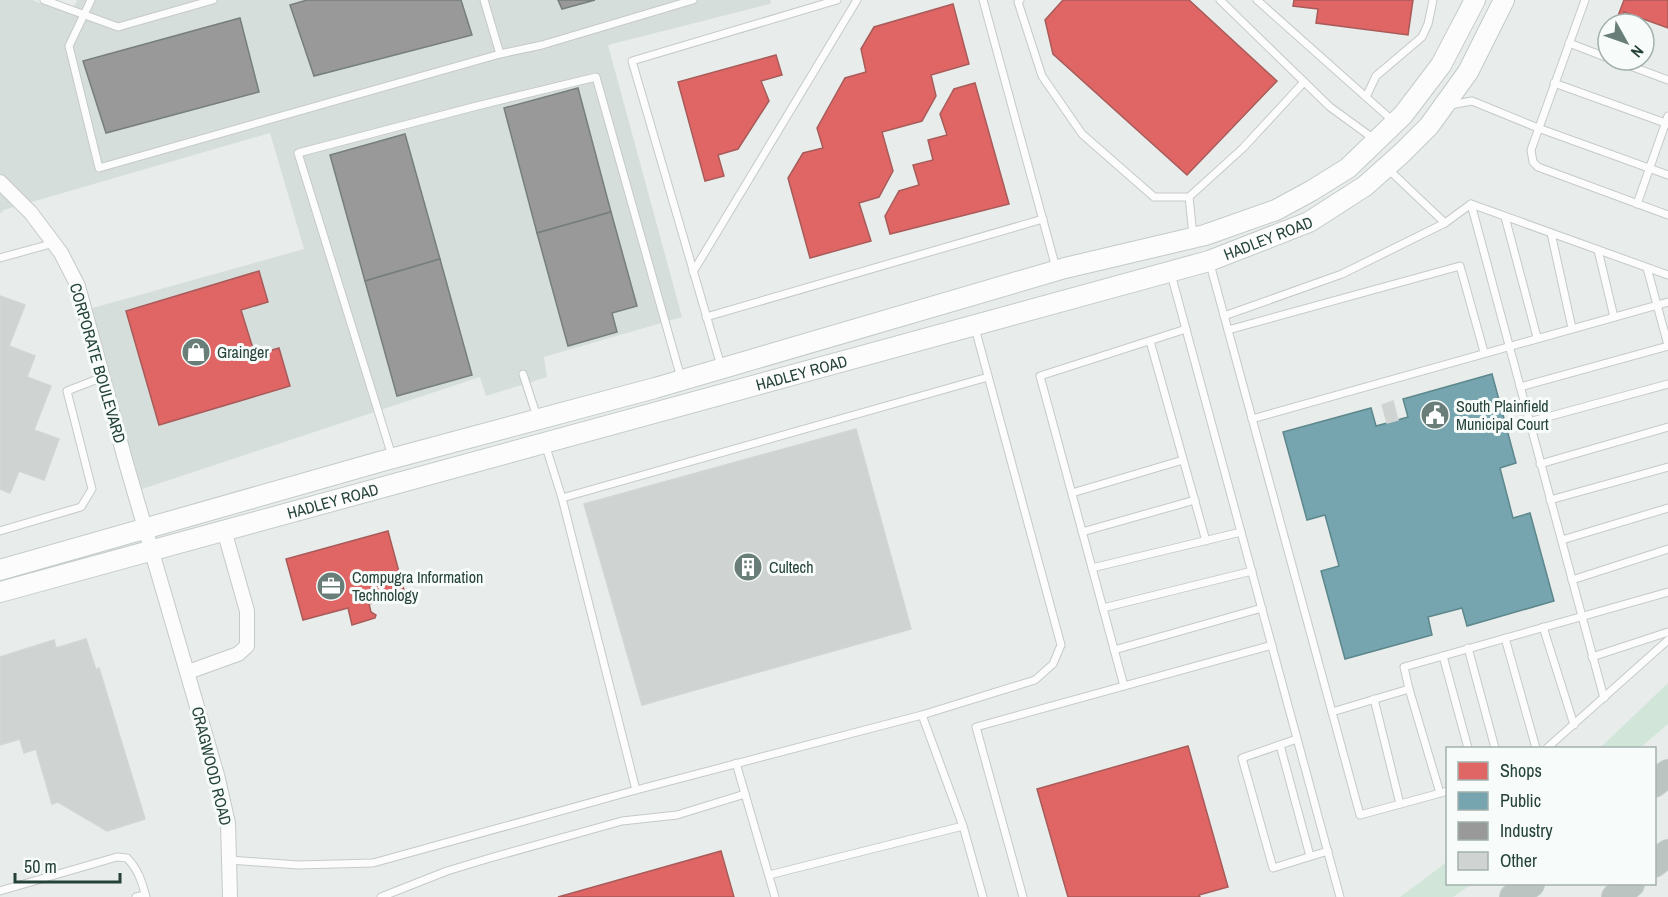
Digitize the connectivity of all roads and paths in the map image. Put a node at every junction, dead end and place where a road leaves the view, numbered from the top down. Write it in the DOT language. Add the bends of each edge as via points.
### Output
graph roads {
  1 [pos="44,0"];
  2 [pos="91,0"];
  3 [pos="213,0"];
  4 [pos="484,0"];
  5 [pos="693,0"];
  6 [pos="837,0"];
  7 [pos="857,0"];
  8 [pos="983,0"];
  9 [pos="1020,0"];
  10 [pos="1221,0"];
  11 [pos="1257,0"];
  12 [pos="1433,0"];
  13 [pos="1475,0"];
  14 [pos="1504,0"];
  15 [pos="1585,0"];
  16 [pos="85,15"];
  17 [pos="1569,43"];
  18 [pos="1596,53"];
  19 [pos="500,54"];
  20 [pos="1646,72"];
  21 [pos="1668,80"];
  22 [pos="1304,82"];
  23 [pos="1554,83"];
  24 [pos="1366,97"];
  25 [pos="1438,113"];
  26 [pos="1667,121"];
  27 [pos="1395,123"];
  28 [pos="1538,128"];
  29 [pos="1376,141"];
  30 [pos="1386,167"];
  31 [pos="1650,168"];
  32 [pos="1668,175"];
  33 [pos="0,182"];
  34 [pos="1189,197"];
  35 [pos="1471,204"];
  36 [pos="1637,204"];
  37 [pos="1668,215"];
  38 [pos="1505,217"];
  39 [pos="1043,219"];
  40 [pos="1445,223"];
  41 [pos="1551,233"];
  42 [pos="1199,236"];
  43 [pos="54,243"];
  44 [pos="1598,250"];
  45 [pos="0,258"];
  46 [pos="1209,261"];
  47 [pos="1647,268"];
  48 [pos="1057,271"];
  49 [pos="693,272"];
  50 [pos="1170,272"];
  51 [pos="1668,275"];
  52 [pos="1668,302"];
  53 [pos="1657,305"];
  54 [pos="1224,316"];
  55 [pos="706,317"];
  56 [pos="1614,317"];
  57 [pos="974,326"];
  58 [pos="1572,328"];
  59 [pos="1186,329"];
  60 [pos="1228,330"];
  61 [pos="1537,337"];
  62 [pos="1150,341"];
  63 [pos="1509,345"];
  64 [pos="1668,345"];
  65 [pos="1484,352"];
  66 [pos="721,368"];
  67 [pos="523,374"];
  68 [pos="103,377"];
  69 [pos="988,377"];
  70 [pos="681,380"];
  71 [pos="1668,384"];
  72 [pos="1520,387"];
  73 [pos="538,419"];
  74 [pos="1252,419"];
  75 [pos="1529,422"];
  76 [pos="1668,427"];
  77 [pos="545,444"];
  78 [pos="393,458"];
  79 [pos="1184,460"];
  80 [pos="1540,464"];
  81 [pos="1668,467"];
  82 [pos="1072,492"];
  83 [pos="562,498"];
  84 [pos="1195,500"];
  85 [pos="1550,500"];
  86 [pos="1668,508"];
  87 [pos="147,530"];
  88 [pos="224,530"];
  89 [pos="0,531"];
  90 [pos="1082,532"];
  91 [pos="1241,532"];
  92 [pos="1562,540"];
  93 [pos="1206,541"];
  94 [pos="153,549"];
  95 [pos="1668,549"];
  96 [pos="1092,568"];
  97 [pos="0,570"];
  98 [pos="1252,571"];
  99 [pos="1572,580"];
  100 [pos="0,592"];
  101 [pos="1668,592"];
  102 [pos="1102,608"];
  103 [pos="1262,608"];
  104 [pos="1581,616"];
  105 [pos="1543,627"];
  106 [pos="1668,632"];
  107 [pos="1505,638"];
  108 [pos="1668,640"];
  109 [pos="1272,645"];
  110 [pos="1468,648"];
  111 [pos="1114,650"];
  112 [pos="1443,656"];
  113 [pos="1592,657"];
  114 [pos="188,672"];
  115 [pos="1124,686"];
  116 [pos="1409,689"];
  117 [pos="1604,698"];
  118 [pos="1374,699"];
  119 [pos="1332,712"];
  120 [pos="922,715"];
  121 [pos="1574,725"];
  122 [pos="1297,739"];
  123 [pos="1280,745"];
  124 [pos="1468,747"];
  125 [pos="1495,747"];
  126 [pos="1536,747"];
  127 [pos="1548,747"];
  128 [pos="736,763"];
  129 [pos="1668,773"];
  130 [pos="1656,782"];
  131 [pos="636,790"];
  132 [pos="1444,792"];
  133 [pos="745,794"];
  134 [pos="1400,804"];
  135 [pos="963,826"];
  136 [pos="1328,851"];
  137 [pos="1668,853"];
  138 [pos="1310,856"];
  139 [pos="230,860"];
  140 [pos="1656,862"];
  141 [pos="769,874"];
  142 [pos="1530,885"];
  143 [pos="1630,885"];
  144 [pos="0,891"];
  145 [pos="145,896"];
  146 [pos="136,897"];
  147 [pos="230,897"];
  148 [pos="381,897"];
  149 [pos="775,897"];
  150 [pos="983,897"];
  151 [pos="1023,897"];
  152 [pos="1340,897"];
  153 [pos="1513,897"];
  154 [pos="1615,897"];
  1 -- 16 [label="lane"];
  2 -- 16 [label="lane"];
  3 -- 16 [label="lane" via="118,27"];
  4 -- 19 [label="lane"];
  5 -- 19 [label="lane"];
  6 -- 49 [label="lane" via="632,61"];
  7 -- 49 [label="lane"];
  8 -- 39 [label="lane"];
  9 -- 34 [label="lane" via="1042,76 1082,134 1154,197"];
  10 -- 22 [label="lane"];
  11 -- 24 [label="lane"];
  12 -- 24 [label="lane" via="1422,37 1376,76"];
  13 -- 27 [label="main road, HADLEY ROAD" via="1441,66"];
  14 -- 25 [label="main road, HADLEY ROAD" via="1468,72"];
  15 -- 17 [label="lane"];
  16 -- 19 [label="lane" via="69,46 99,168"];
  17 -- 18 [label="lane"];
  17 -- 23 [label="lane"];
  20 -- 21 [label="lane"];
  22 -- 29 [label="lane"];
  22 -- 34 [label="lane" via="1243,148"];
  23 -- 26 [label="lane"];
  23 -- 28 [label="lane"];
  24 -- 27 [label="lane"];
  25 -- 28 [label="lane" via="1453,103 1472,101"];
  25 -- 30 [label="main road, HADLEY ROAD"];
  26 -- 31 [label="lane"];
  27 -- 29 [label="main road, HADLEY ROAD"];
  28 -- 31 [label="lane"];
  28 -- 36 [label="lane" via="1531,150 1538,167"];
  29 -- 42 [label="main road, HADLEY ROAD" via="1348,168 1276,210"];
  30 -- 40 [label="lane"];
  30 -- 46 [label="main road, HADLEY ROAD" via="1365,186 1309,222"];
  31 -- 32 [label="lane"];
  31 -- 36 [label="lane"];
  33 -- 43 [label="street, CORPORATE BOULEVARD"];
  34 -- 42 [label="lane"];
  35 -- 38 [label="lane"];
  35 -- 40 [label="lane"];
  35 -- 63 [label="lane"];
  36 -- 37 [label="lane"];
  38 -- 41 [label="lane"];
  38 -- 61 [label="lane"];
  39 -- 48 [label="lane"];
  39 -- 55 [label="lane"];
  40 -- 54 [label="lane" via="1342,274"];
  41 -- 44 [label="lane"];
  41 -- 58 [label="lane"];
  42 -- 46 [label="main road"];
  42 -- 48 [label="main road, HADLEY ROAD"];
  43 -- 45 [label="lane"];
  43 -- 68 [label="street, CORPORATE BOULEVARD" via="78,285"];
  44 -- 47 [label="lane"];
  44 -- 56 [label="lane"];
  46 -- 50 [label="main road, HADLEY ROAD"];
  46 -- 54 [label="lane"];
  47 -- 51 [label="lane"];
  47 -- 53 [label="lane"];
  48 -- 66 [label="main road, HADLEY ROAD"];
  49 -- 55 [label="lane"];
  50 -- 57 [label="main road, HADLEY ROAD"];
  50 -- 59 [label="lane"];
  52 -- 53 [label="lane"];
  53 -- 56 [label="lane"];
  53 -- 64 [label="lane"];
  54 -- 60 [label="lane"];
  55 -- 66 [label="lane"];
  56 -- 58 [label="lane"];
  57 -- 69 [label="lane"];
  57 -- 77 [label="main road, HADLEY ROAD"];
  58 -- 61 [label="lane"];
  59 -- 62 [label="lane"];
  59 -- 91 [label="lane"];
  60 -- 65 [label="lane" via="1460,266"];
  60 -- 74 [label="lane"];
  61 -- 63 [label="lane"];
  62 -- 79 [label="lane"];
  62 -- 82 [label="lane" via="1040,376"];
  63 -- 65 [label="lane"];
  63 -- 72 [label="lane"];
  64 -- 72 [label="lane"];
  65 -- 74 [label="lane"];
  66 -- 70 [label="main road, HADLEY ROAD"];
  67 -- 73 [label="lane"];
  68 -- 87 [label="street, CORPORATE BOULEVARD"];
  68 -- 89 [label="lane" via="67,391 92,489 81,507"];
  69 -- 83 [label="lane"];
  69 -- 120 [label="lane" via="1061,645 1053,664 1035,680"];
  70 -- 73 [label="main road, HADLEY ROAD"];
  70 -- 78 [label="lane" via="596,77 298,153"];
  71 -- 75 [label="lane"];
  72 -- 75 [label="lane"];
  73 -- 78 [label="main road, HADLEY ROAD"];
  74 -- 119 [label="lane"];
  75 -- 80 [label="lane"];
  76 -- 80 [label="lane"];
  77 -- 83 [label="lane"];
  77 -- 88 [label="main road, HADLEY ROAD"];
  78 -- 87 [label="main road, HADLEY ROAD"];
  79 -- 82 [label="lane"];
  79 -- 84 [label="lane"];
  80 -- 85 [label="lane"];
  81 -- 85 [label="lane"];
  82 -- 90 [label="lane"];
  83 -- 131 [label="lane"];
  84 -- 90 [label="lane"];
  84 -- 93 [label="lane"];
  85 -- 92 [label="lane"];
  86 -- 92 [label="lane"];
  87 -- 94 [label="street, CRAGWOOD ROAD"];
  87 -- 97 [label="main road, HADLEY ROAD"];
  88 -- 94 [label="main road, HADLEY ROAD"];
  88 -- 114 [label="street" via="247,611 247,646 238,654"];
  90 -- 96 [label="lane"];
  91 -- 93 [label="lane"];
  91 -- 98 [label="lane"];
  92 -- 99 [label="lane"];
  93 -- 96 [label="lane"];
  94 -- 100 [label="main road, HADLEY ROAD"];
  94 -- 114 [label="street, CRAGWOOD ROAD"];
  95 -- 99 [label="lane"];
  96 -- 102 [label="lane"];
  98 -- 102 [label="lane"];
  98 -- 103 [label="lane"];
  99 -- 104 [label="lane"];
  101 -- 104 [label="lane"];
  102 -- 111 [label="lane"];
  103 -- 109 [label="lane"];
  103 -- 111 [label="lane"];
  104 -- 105 [label="lane"];
  104 -- 113 [label="lane"];
  105 -- 107 [label="lane"];
  105 -- 121 [label="lane"];
  106 -- 113 [label="lane"];
  107 -- 110 [label="lane"];
  107 -- 126 [label="lane"];
  108 -- 117 [label="lane"];
  109 -- 115 [label="lane"];
  109 -- 122 [label="lane"];
  110 -- 112 [label="lane"];
  110 -- 125 [label="lane"];
  111 -- 115 [label="lane"];
  112 -- 116 [label="lane" via="1404,667"];
  112 -- 124 [label="lane"];
  113 -- 117 [label="lane"];
  114 -- 139 [label="street, CRAGWOOD ROAD" via="228,823"];
  115 -- 151 [label="lane" via="976,727"];
  116 -- 118 [label="lane"];
  116 -- 132 [label="lane"];
  117 -- 121 [label="lane"];
  118 -- 119 [label="lane"];
  118 -- 134 [label="lane"];
  119 -- 134 [label="lane" via="1360,815"];
  120 -- 128 [label="lane"];
  120 -- 135 [label="lane"];
  121 -- 127 [label="lane"];
  122 -- 123 [label="lane"];
  122 -- 136 [label="lane"];
  123 -- 138 [label="lane"];
  123 -- 138 [label="lane" via="1242,758 1273,868"];
  128 -- 131 [label="lane"];
  128 -- 133 [label="lane"];
  129 -- 130 [label="highway"];
  131 -- 139 [label="lane" via="373,863 298,865"];
  132 -- 134 [label="lane"];
  133 -- 141 [label="lane"];
  133 -- 148 [label="lane" via="677,815 621,821 490,858"];
  135 -- 141 [label="lane"];
  135 -- 150 [label="lane"];
  136 -- 138 [label="lane"];
  136 -- 152 [label="lane"];
  137 -- 140 [label="highway"];
  139 -- 147 [label="street, CRAGWOOD ROAD"];
  141 -- 149 [label="lane"];
  142 -- 153 [label="highway"];
  143 -- 154 [label="highway"];
  144 -- 145 [label="lane" via="117,857 127,858 134,865"];
  145 -- 146 [label="lane"];
}
